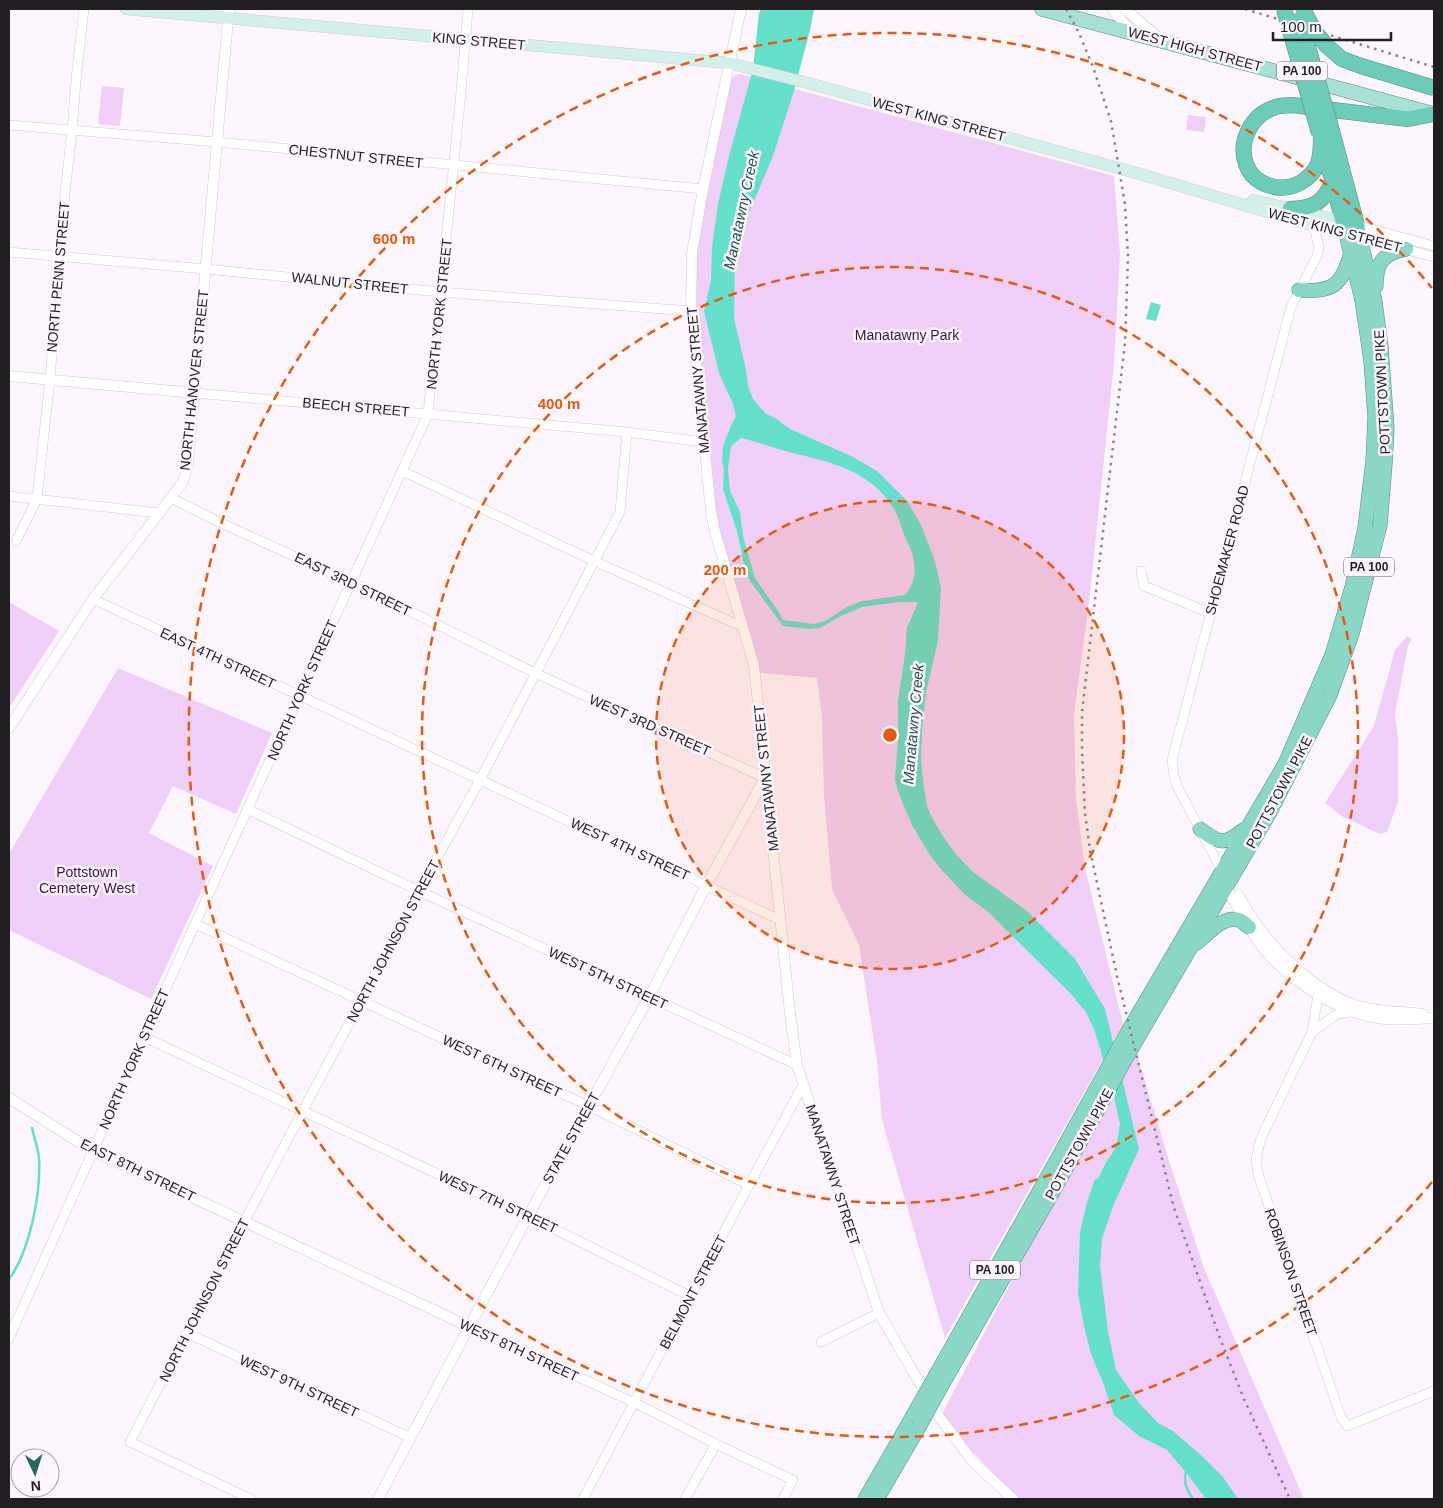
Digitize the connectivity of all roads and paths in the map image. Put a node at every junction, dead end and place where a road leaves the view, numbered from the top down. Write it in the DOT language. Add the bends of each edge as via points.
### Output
graph roads {
  1 [pos="84,9"];
  2 [pos="126,9"];
  3 [pos="468,9"];
  4 [pos="741,9"];
  5 [pos="1042,9"];
  6 [pos="1112,9"];
  7 [pos="1125,9"];
  8 [pos="1284,9"];
  9 [pos="1297,9"];
  10 [pos="1303,9"];
  11 [pos="229,13"];
  12 [pos="1132,33"];
  13 [pos="465,40"];
  14 [pos="1161,40"];
  15 [pos="734,64"];
  16 [pos="1434,88"];
  17 [pos="1434,114"];
  18 [pos="9,125"];
  19 [pos="72,130"];
  20 [pos="1324,134"];
  21 [pos="218,142"];
  22 [pos="454,166"];
  23 [pos="1149,177"];
  24 [pos="1332,180"];
  25 [pos="703,189"];
  26 [pos="1290,209"];
  27 [pos="1314,226"];
  28 [pos="1352,229"];
  29 [pos="1434,246"];
  30 [pos="1406,250"];
  31 [pos="9,252"];
  32 [pos="1351,252"];
  33 [pos="60,256"];
  34 [pos="1434,257"];
  35 [pos="206,269"];
  36 [pos="1299,290"];
  37 [pos="440,292"];
  38 [pos="1375,302"];
  39 [pos="691,311"];
  40 [pos="9,376"];
  41 [pos="50,379"];
  42 [pos="195,393"];
  43 [pos="428,414"];
  44 [pos="628,432"];
  45 [pos="703,442"];
  46 [pos="402,471"];
  47 [pos="9,496"];
  48 [pos="171,498"];
  49 [pos="38,499"];
  50 [pos="158,512"];
  51 [pos="16,541"];
  52 [pos="594,561"];
  53 [pos="1142,570"];
  54 [pos="351,582"];
  55 [pos="93,599"];
  56 [pos="1210,613"];
  57 [pos="743,626"];
  58 [pos="535,673"];
  59 [pos="299,696"];
  60 [pos="9,728"];
  61 [pos="765,778"];
  62 [pos="480,780"];
  63 [pos="247,809"];
  64 [pos="1248,826"];
  65 [pos="1200,828"];
  66 [pos="1226,880"];
  67 [pos="707,884"];
  68 [pos="419,891"];
  69 [pos="780,920"];
  70 [pos="194,924"];
  71 [pos="1249,927"];
  72 [pos="1189,950"];
  73 [pos="1320,992"];
  74 [pos="649,997"];
  75 [pos="362,1002"];
  76 [pos="1351,1012"];
  77 [pos="1434,1016"];
  78 [pos="1312,1032"];
  79 [pos="144,1038"];
  80 [pos="797,1065"];
  81 [pos="803,1085"];
  82 [pos="9,1098"];
  83 [pos="588,1106"];
  84 [pos="304,1112"];
  85 [pos="93,1151"];
  86 [pos="749,1184"];
  87 [pos="528,1216"];
  88 [pos="244,1222"];
  89 [pos="690,1296"];
  90 [pos="879,1313"];
  91 [pos="470,1327"];
  92 [pos="186,1333"];
  93 [pos="9,1338"];
  94 [pos="821,1342"];
  95 [pos="939,1380"];
  96 [pos="1434,1391"];
  97 [pos="634,1403"];
  98 [pos="411,1438"];
  99 [pos="716,1444"];
  100 [pos="251,1499"];
  101 [pos="378,1499"];
  102 [pos="583,1499"];
  103 [pos="686,1499"];
  104 [pos="783,1499"];
  105 [pos="865,1499"];
  106 [pos="877,1499"];
  107 [pos="1013,1499"];
  1 -- 19 [label="street, NORTH PENN STREET"];
  2 -- 11 [label="main road, KING STREET"];
  3 -- 13 [label="street, NORTH YORK STREET"];
  4 -- 15 [label="street, MANATAWNY STREET"];
  5 -- 12 [label="main road, WEST HIGH STREET"];
  6 -- 12 [label="street"];
  7 -- 14 [label="street"];
  8 -- 20 [label="highway, POTTSTOWN PIKE / PA 100, bridge"];
  9 -- 20 [label="highway, POTTSTOWN PIKE / PA 100, bridge"];
  10 -- 16 [label="highway, bridge" via="1315,32 1342,59"];
  11 -- 13 [label="main road, KING STREET"];
  11 -- 21 [label="street, NORTH HANOVER STREET"];
  12 -- 14 [label="main road, WEST HIGH STREET"];
  13 -- 15 [label="main road, KING STREET"];
  13 -- 22 [label="street, NORTH YORK STREET"];
  14 -- 17 [label="main road, WEST HIGH STREET"];
  15 -- 23 [label="main road, WEST KING STREET"];
  15 -- 25 [label="street, MANATAWNY STREET"];
  17 -- 20 [label="highway" via="1408,119 1292,105 1272,108 1256,118 1249,129 1244,150 1246,165 1267,185 1280,188 1294,186 1308,178 1317,166"];
  18 -- 19 [label="street, CHESTNUT STREET"];
  19 -- 21 [label="street, CHESTNUT STREET"];
  19 -- 33 [label="street, NORTH PENN STREET"];
  20 -- 24 [label="highway, POTTSTOWN PIKE / PA 100"];
  20 -- 28 [label="highway, POTTSTOWN PIKE / PA 100"];
  21 -- 22 [label="street, CHESTNUT STREET"];
  21 -- 35 [label="street, NORTH HANOVER STREET"];
  22 -- 25 [label="street, CHESTNUT STREET"];
  22 -- 37 [label="street, NORTH YORK STREET"];
  23 -- 26 [label="main road, WEST KING STREET"];
  23 -- 27 [label="main road, WEST KING STREET"];
  24 -- 26 [label="highway" via="1318,203"];
  24 -- 28 [label="highway, POTTSTOWN PIKE / PA 100"];
  25 -- 39 [label="street, MANATAWNY STREET" via="692,253"];
  26 -- 28 [label="main road, WEST KING STREET"];
  27 -- 28 [label="main road, WEST KING STREET"];
  27 -- 36 [label="street, SHOEMAKER ROAD" via="1319,248"];
  28 -- 29 [label="street, WEST KING STREET"];
  28 -- 30 [label="street, WEST KING STREET"];
  28 -- 32 [label="highway, POTTSTOWN PIKE / PA 100"];
  28 -- 38 [label="highway, POTTSTOWN PIKE / PA 100"];
  30 -- 34 [label="street, WEST KING STREET"];
  30 -- 38 [label="highway" via="1389,255 1379,264"];
  31 -- 33 [label="street, WALNUT STREET"];
  32 -- 36 [label="highway" via="1344,274 1336,284 1321,290"];
  32 -- 64 [label="highway, POTTSTOWN PIKE / PA 100" via="1371,361 1374,416 1373,461 1365,528 1332,655 1285,764"];
  33 -- 35 [label="street, WALNUT STREET"];
  33 -- 41 [label="street, NORTH PENN STREET"];
  35 -- 37 [label="street, WALNUT STREET"];
  35 -- 42 [label="street, NORTH HANOVER STREET"];
  36 -- 56 [label="street, SHOEMAKER ROAD" via="1290,307"];
  37 -- 39 [label="street, WALNUT STREET"];
  37 -- 43 [label="street, NORTH YORK STREET"];
  38 -- 66 [label="highway, POTTSTOWN PIKE / PA 100" via="1387,428 1380,524 1367,578 1352,634 1330,695 1270,812"];
  39 -- 45 [label="street, MANATAWNY STREET"];
  40 -- 41 [label="street, BEECH STREET"];
  41 -- 42 [label="street, BEECH STREET"];
  41 -- 49 [label="street, NORTH PENN STREET"];
  42 -- 43 [label="street, BEECH STREET"];
  42 -- 48 [label="street, NORTH HANOVER STREET" via="188,464 183,482"];
  43 -- 44 [label="street, BEECH STREET"];
  43 -- 46 [label="street, NORTH YORK STREET"];
  44 -- 45 [label="street, BEECH STREET"];
  44 -- 52 [label="street, NORTH JOHNSON STREET" via="620,512"];
  45 -- 57 [label="street, MANATAWNY STREET" via="715,532"];
  46 -- 52 [label="street"];
  46 -- 54 [label="street, NORTH YORK STREET"];
  47 -- 49 [label="street"];
  48 -- 50 [label="street, NORTH HANOVER STREET"];
  48 -- 54 [label="street, EAST 3RD STREET"];
  49 -- 50 [label="street"];
  49 -- 51 [label="street, NORTH PENN STREET"];
  50 -- 55 [label="street, NORTH HANOVER STREET"];
  52 -- 57 [label="street"];
  52 -- 58 [label="street, NORTH JOHNSON STREET"];
  53 -- 56 [label="street" via="1144,586"];
  54 -- 58 [label="street, EAST 3RD STREET"];
  54 -- 59 [label="street, NORTH YORK STREET"];
  55 -- 59 [label="street, EAST 4TH STREET"];
  55 -- 60 [label="street, NORTH HANOVER STREET"];
  56 -- 65 [label="street, SHOEMAKER ROAD" via="1172,760 1177,786"];
  57 -- 61 [label="street, MANATAWNY STREET" via="754,665"];
  58 -- 61 [label="street, WEST 3RD STREET"];
  58 -- 62 [label="street, NORTH JOHNSON STREET"];
  59 -- 62 [label="street, EAST 4TH STREET"];
  59 -- 63 [label="street, NORTH YORK STREET"];
  61 -- 67 [label="street, STATE STREET"];
  61 -- 69 [label="street, MANATAWNY STREET"];
  62 -- 67 [label="street, WEST 4TH STREET"];
  62 -- 68 [label="street, NORTH JOHNSON STREET"];
  63 -- 68 [label="street, WEST 5TH STREET"];
  63 -- 70 [label="street, NORTH YORK STREET"];
  64 -- 65 [label="highway" via="1234,838 1221,842"];
  64 -- 66 [label="highway, POTTSTOWN PIKE / PA 100"];
  65 -- 66 [label="street, SHOEMAKER ROAD"];
  66 -- 71 [label="street, SHOEMAKER ROAD"];
  66 -- 72 [label="highway, POTTSTOWN PIKE / PA 100"];
  66 -- 73 [label="street, SHOEMAKER ROAD" via="1266,938"];
  66 -- 95 [label="highway, POTTSTOWN PIKE / PA 100" via="1122,1040"];
  67 -- 69 [label="street, WEST 4TH STREET"];
  67 -- 74 [label="street, STATE STREET"];
  68 -- 74 [label="street, WEST 5TH STREET"];
  68 -- 75 [label="street, NORTH JOHNSON STREET"];
  69 -- 80 [label="street, MANATAWNY STREET"];
  70 -- 75 [label="street, WEST 6TH STREET"];
  70 -- 79 [label="street, NORTH YORK STREET"];
  71 -- 72 [label="highway" via="1239,920 1221,922"];
  71 -- 73 [label="street, SHOEMAKER ROAD" via="1277,962"];
  72 -- 95 [label="highway, POTTSTOWN PIKE / PA 100" via="1058,1181"];
  73 -- 76 [label="street, SHOEMAKER ROAD"];
  73 -- 77 [label="street, SHOEMAKER ROAD" via="1363,1007"];
  73 -- 78 [label="street, ROBINSON STREET"];
  74 -- 80 [label="street, WEST 5TH STREET"];
  74 -- 83 [label="street, STATE STREET"];
  75 -- 83 [label="street, WEST 6TH STREET"];
  75 -- 84 [label="street, NORTH JOHNSON STREET"];
  76 -- 77 [label="street, SHOEMAKER ROAD" via="1393,1019"];
  76 -- 78 [label="street, ROBINSON STREET" via="1337,1014"];
  78 -- 96 [label="street, ROBINSON STREET" via="1261,1138 1256,1159 1258,1174 1341,1418 1347,1426"];
  79 -- 84 [label="street, WEST 7TH STREET"];
  79 -- 85 [label="street, NORTH YORK STREET"];
  80 -- 81 [label="street, MANATAWNY STREET"];
  81 -- 86 [label="street, BELMONT STREET"];
  81 -- 90 [label="street, MANATAWNY STREET"];
  82 -- 85 [label="street, EAST 8TH STREET"];
  83 -- 86 [label="street, WEST 6TH STREET"];
  83 -- 87 [label="street, STATE STREET"];
  84 -- 87 [label="street, WEST 7TH STREET"];
  84 -- 88 [label="street, NORTH JOHNSON STREET"];
  85 -- 88 [label="street, EAST 8TH STREET"];
  85 -- 93 [label="street, NORTH YORK STREET"];
  86 -- 89 [label="street, BELMONT STREET"];
  87 -- 89 [label="street, WEST 7TH STREET"];
  87 -- 91 [label="street, STATE STREET"];
  88 -- 91 [label="street, WEST 8TH STREET"];
  88 -- 92 [label="street, NORTH JOHNSON STREET"];
  89 -- 97 [label="street, BELMONT STREET"];
  90 -- 94 [label="street"];
  90 -- 107 [label="street, MANATAWNY STREET" via="940,1418 973,1462"];
  91 -- 97 [label="street, WEST 8TH STREET"];
  91 -- 98 [label="street, STATE STREET"];
  92 -- 98 [label="street, WEST 9TH STREET"];
  92 -- 100 [label="street, NORTH JOHNSON STREET" via="130,1442"];
  95 -- 105 [label="highway, POTTSTOWN PIKE / PA 100, bridge" via="914,1414"];
  95 -- 106 [label="highway, POTTSTOWN PIKE / PA 100, bridge" via="919,1427"];
  97 -- 99 [label="street, WEST 8TH STREET"];
  97 -- 102 [label="street, BELMONT STREET"];
  98 -- 101 [label="street, STATE STREET"];
  99 -- 103 [label="street"];
  99 -- 104 [label="street, WEST 8TH STREET" via="793,1480"];
}
